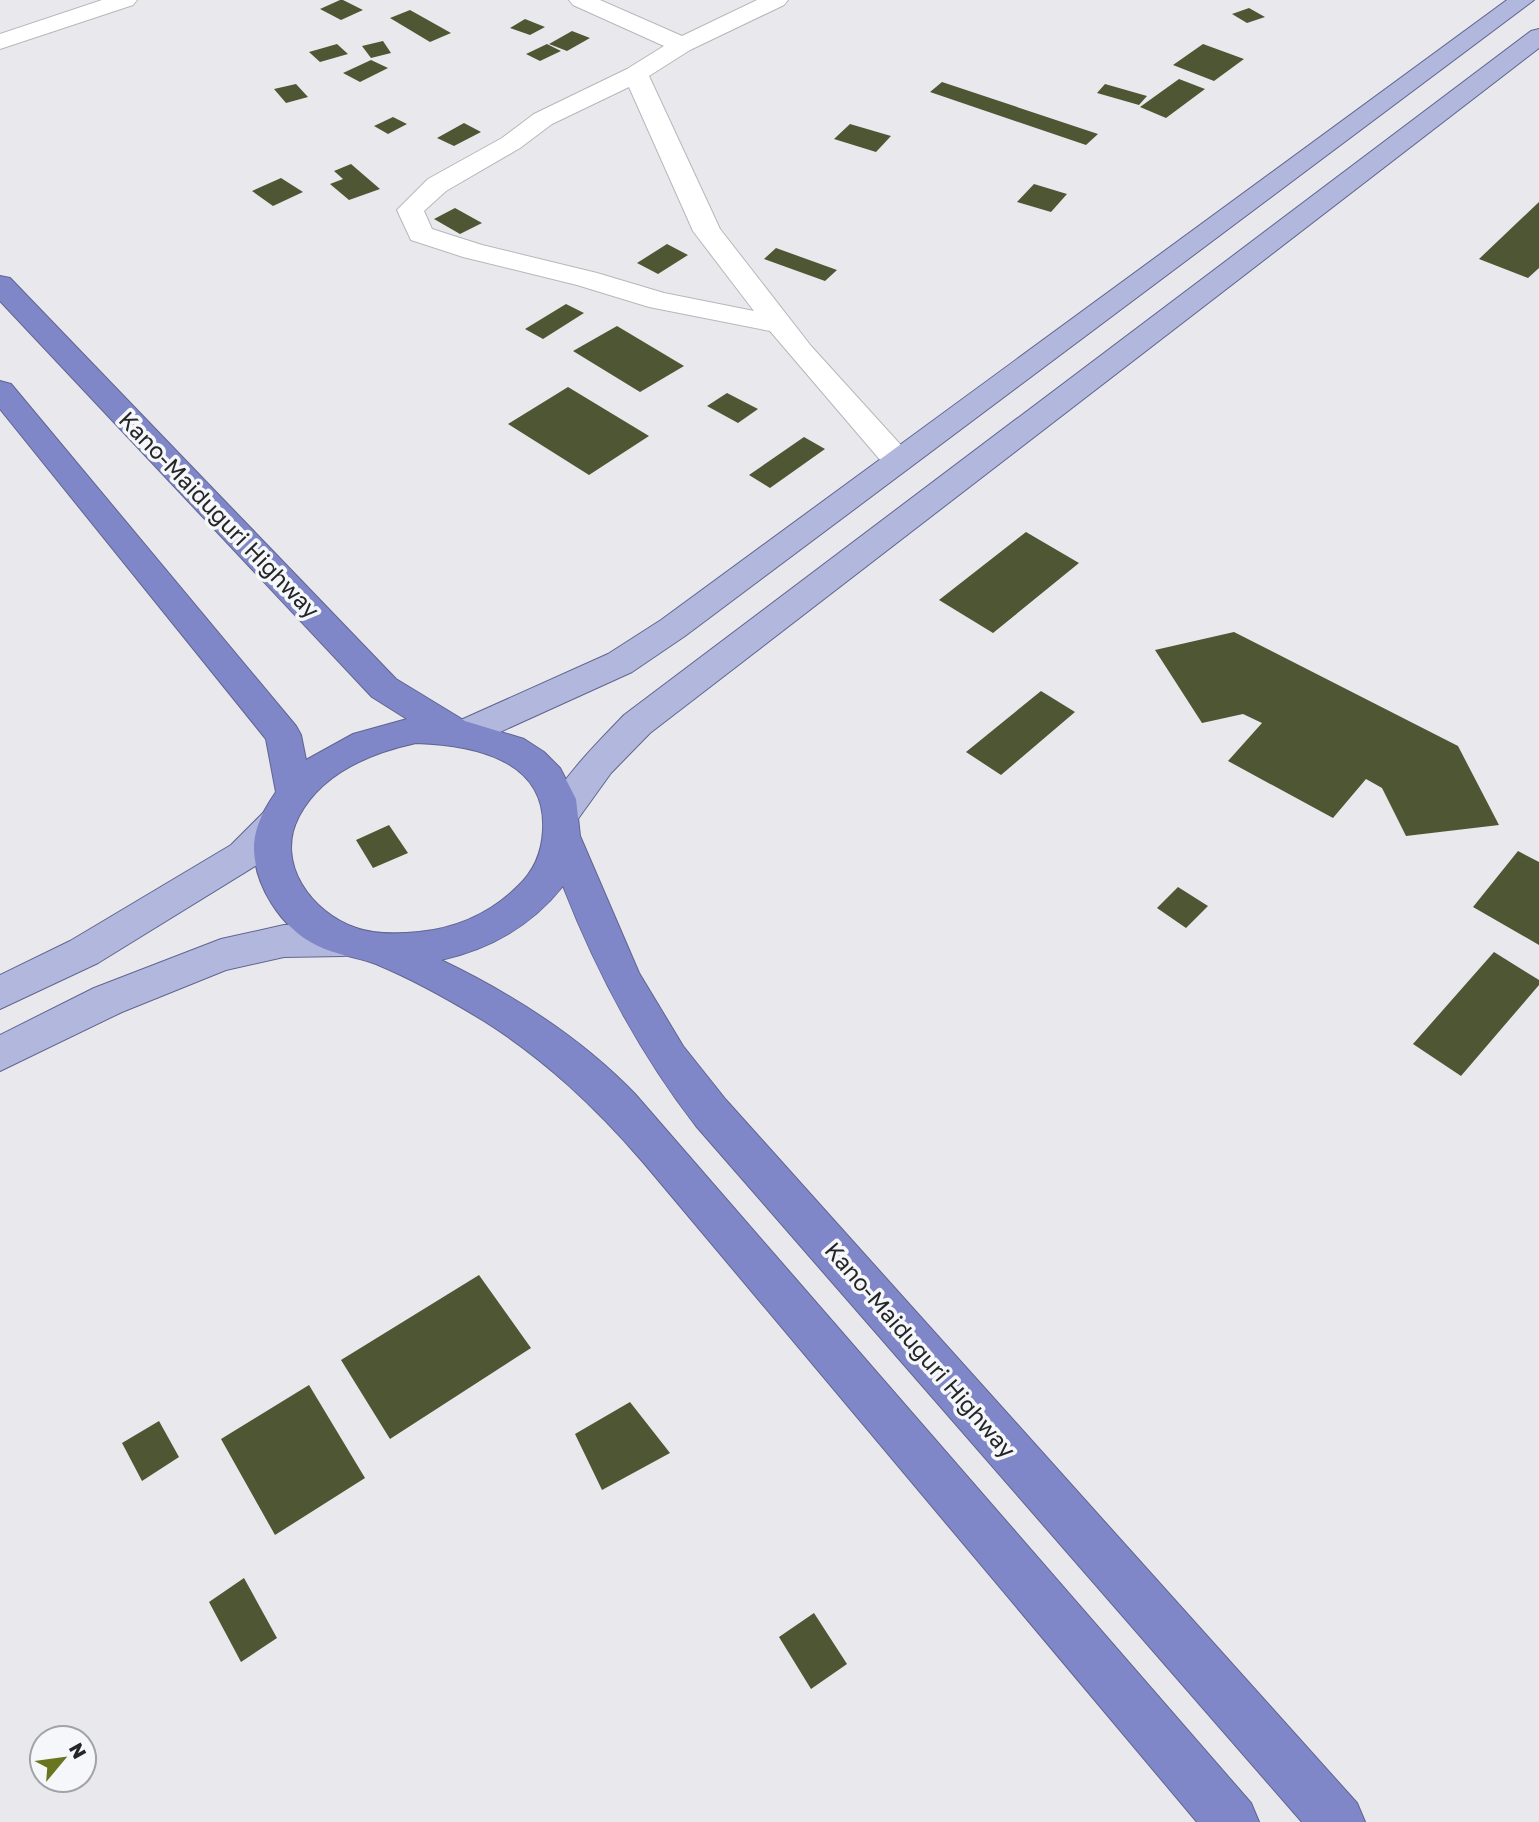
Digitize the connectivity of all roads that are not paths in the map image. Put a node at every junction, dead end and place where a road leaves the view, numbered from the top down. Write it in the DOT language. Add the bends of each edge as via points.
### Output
graph roads {
  1 [pos="125,0"];
  2 [pos="581,0"];
  3 [pos="776,0"];
  4 [pos="1522,0"];
  5 [pos="1539,36"];
  6 [pos="0,41"];
  7 [pos="682,45"];
  8 [pos="636,74"];
  9 [pos="0,284"];
  10 [pos="779,324"];
  11 [pos="0,390"];
  12 [pos="898,461"];
  13 [pos="459,731"];
  14 [pos="287,806"];
  15 [pos="562,825"];
  16 [pos="362,944"];
  17 [pos="0,993"];
  18 [pos="0,1054"];
  19 [pos="1232,1822"];
  20 [pos="1338,1822"];
  1 -- 6 [label="street"];
  2 -- 7 [label="street"];
  3 -- 7 [label="street"];
  4 -- 12 [label="main road"];
  5 -- 15 [label="main road" via="637,724 598,764"];
  7 -- 8 [label="street"];
  8 -- 10 [label="street" via="707,231"];
  8 -- 10 [label="street" via="542,119 511,143 436,185 410,210 421,234 659,301"];
  9 -- 13 [label="highway, Kano-Maiduguri Highway" via="384,688"];
  10 -- 12 [label="street"];
  11 -- 14 [label="highway" via="283,735"];
  12 -- 13 [label="main road" via="620,663"];
  13 -- 14 [label="highway" via="416,730 346,750 317,769"];
  13 -- 15 [label="highway, Kano-Maiduguri Highway" via="501,743 531,760 551,784"];
  14 -- 16 [label="highway" via="272,848 276,877 289,903 312,925"];
  14 -- 17 [label="main road" via="234,862 84,952"];
  15 -- 16 [label="highway" via="550,874 521,908 480,933 431,948"];
  15 -- 20 [label="highway, Kano-Maiduguri Highway" via="599,929 635,1003 668,1057 711,1113"];
  16 -- 18 [label="main road" via="284,941 221,955 108,1000"];
  16 -- 19 [label="highway" via="439,974 492,1005 606,1092"];
}
